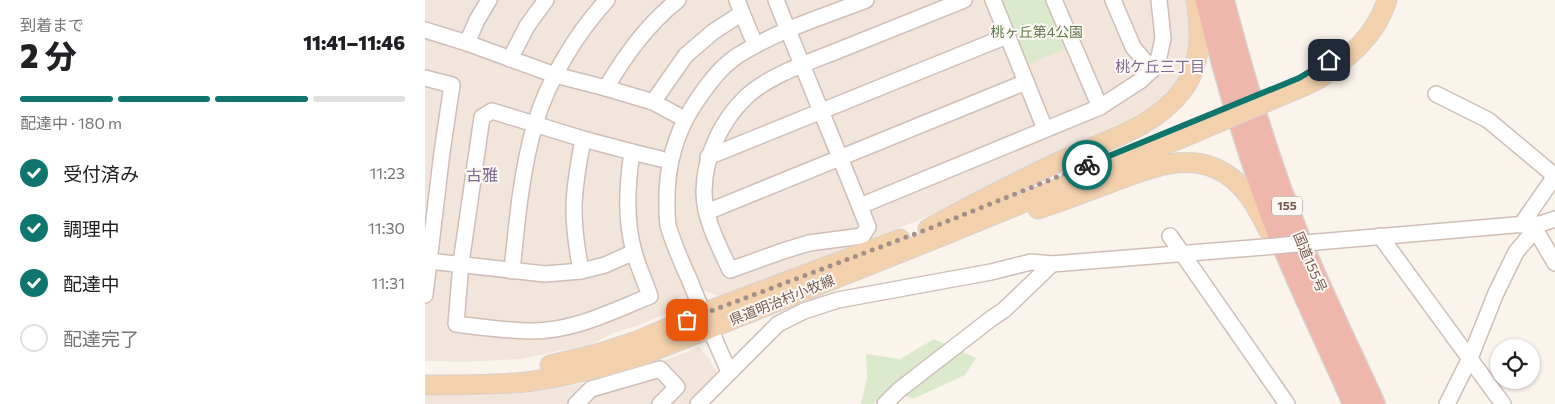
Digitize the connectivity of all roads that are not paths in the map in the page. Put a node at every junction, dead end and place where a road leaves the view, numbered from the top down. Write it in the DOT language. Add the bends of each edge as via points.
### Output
graph roads {
  1 [pos="489,0"];
  2 [pos="546,0"];
  3 [pos="607,0"];
  4 [pos="679,0"];
  5 [pos="776,0"];
  6 [pos="865,0"];
  7 [pos="964,0"];
  8 [pos="993,0"];
  9 [pos="1054,0"];
  10 [pos="1113,0"];
  11 [pos="1159,0"];
  12 [pos="1196,0"];
  13 [pos="1206,0"];
  14 [pos="1223,0"];
  15 [pos="1231,0"];
  16 [pos="1376,0"];
  17 [pos="1387,0"];
  18 [pos="739,6"];
  19 [pos="425,30"];
  20 [pos="788,30"];
  21 [pos="1007,36"];
  22 [pos="752,37"];
  23 [pos="467,43"];
  24 [pos="1237,55"];
  25 [pos="510,59"];
  26 [pos="802,65"];
  27 [pos="1152,70"];
  28 [pos="1318,73"];
  29 [pos="555,75"];
  30 [pos="425,78"];
  31 [pos="1026,82"];
  32 [pos="606,88"];
  33 [pos="1436,94"];
  34 [pos="653,102"];
  35 [pos="1100,107"];
  36 [pos="821,112"];
  37 [pos="677,115"];
  38 [pos="535,123"];
  39 [pos="1045,129"];
  40 [pos="583,139"];
  41 [pos="632,152"];
  42 [pos="708,157"];
  43 [pos="840,158"];
  44 [pos="661,159"];
  45 [pos="431,197"];
  46 [pos="860,206"];
  47 [pos="707,212"];
  48 [pos="1555,219"];
  49 [pos="1532,226"];
  50 [pos="930,235"];
  51 [pos="1170,236"];
  52 [pos="1381,236"];
  53 [pos="634,252"];
  54 [pos="1183,253"];
  55 [pos="429,260"];
  56 [pos="461,263"];
  57 [pos="1555,263"];
  58 [pos="1053,264"];
  59 [pos="512,271"];
  60 [pos="581,271"];
  61 [pos="425,294"];
  62 [pos="706,321"];
  63 [pos="1330,350"];
  64 [pos="1470,358"];
  65 [pos="425,372"];
  66 [pos="729,372"];
  67 [pos="425,385"];
  68 [pos="576,404"];
  69 [pos="660,404"];
  70 [pos="698,404"];
  71 [pos="885,404"];
  72 [pos="1287,404"];
  73 [pos="1355,404"];
  74 [pos="1374,404"];
  75 [pos="1447,404"];
  76 [pos="1503,404"];
  1 -- 23 [label="street"];
  2 -- 25 [label="street" via="527,26"];
  3 -- 29 [label="street" via="592,17"];
  4 -- 32 [label="street" via="641,35"];
  5 -- 20 [label="street"];
  6 -- 20 [label="street"];
  7 -- 26 [label="street"];
  8 -- 21 [label="street"];
  9 -- 35 [label="street"];
  10 -- 27 [label="street" via="1133,47"];
  11 -- 27 [label="street" via="1163,38"];
  12 -- 50 [label="main road" via="1200,32 1196,61 1182,91 1167,107 1131,130 1003,188"];
  13 -- 63 [label="highway, 国道155号 / 155" via="1260,183"];
  14 -- 24 [label="highway, 国道155号 / 155"];
  15 -- 24 [label="main road"];
  16 -- 28 [label="main road" via="1356,36"];
  17 -- 28 [label="main road" via="1361,44 1346,59"];
  18 -- 22 [label="street"];
  18 -- 34 [label="street" via="686,55"];
  19 -- 23 [label="street"];
  20 -- 26 [label="street"];
  20 -- 62 [label="street" via="757,44 715,76 686,118 676,140 669,167 668,223 674,246"];
  21 -- 31 [label="street"];
  21 -- 36 [label="street"];
  23 -- 25 [label="street"];
  24 -- 74 [label="highway, 国道155号 / 155" via="1299,238"];
  25 -- 29 [label="street"];
  26 -- 36 [label="street"];
  26 -- 42 [label="street" via="769,81 747,97 727,119"];
  27 -- 35 [label="street" via="1141,81"];
  28 -- 50 [label="main road" via="1299,78 1177,134"];
  29 -- 32 [label="street"];
  29 -- 38 [label="street"];
  30 -- 45 [label="street" via="452,85"];
  31 -- 39 [label="street"];
  31 -- 43 [label="street"];
  32 -- 34 [label="street"];
  33 -- 49 [label="street" via="1487,120 1555,176"];
  34 -- 37 [label="street"];
  35 -- 39 [label="street"];
  36 -- 42 [label="street"];
  36 -- 43 [label="street"];
  38 -- 40 [label="street"];
  38 -- 56 [label="street" via="492,110 483,117"];
  38 -- 59 [label="street" via="525,168"];
  39 -- 46 [label="street"];
  40 -- 41 [label="street"];
  40 -- 60 [label="street" via="574,207"];
  41 -- 44 [label="street"];
  41 -- 53 [label="street" via="627,203"];
  42 -- 47 [label="street" via="704,193"];
  43 -- 46 [label="street"];
  43 -- 47 [label="street"];
  45 -- 55 [label="street"];
  46 -- 47 [label="street" via="868,226 862,236 809,243 730,270"];
  48 -- 49 [label="street"];
  49 -- 52 [label="street"];
  49 -- 57 [label="street"];
  49 -- 64 [label="street" via="1496,293"];
  50 -- 62 [label="main road, 県道明治村小牧線"];
  50 -- 63 [label="main road" via="1054,204 1159,166 1189,162 1203,164 1227,174 1257,207"];
  51 -- 54 [label="street"];
  52 -- 54 [label="street, bridge"];
  52 -- 64 [label="street"];
  53 -- 56 [label="street" via="650,296 595,319 534,331 456,324"];
  53 -- 60 [label="street"];
  54 -- 58 [label="street"];
  54 -- 72 [label="street"];
  55 -- 56 [label="street"];
  55 -- 61 [label="street"];
  56 -- 59 [label="street"];
  58 -- 66 [label="street" via="1031,262 838,300 803,310 778,324"];
  58 -- 71 [label="street" via="1005,310"];
  59 -- 60 [label="street" via="545,274"];
  62 -- 65 [label="main road, 県道明治村小牧線" via="597,354 526,369"];
  62 -- 66 [label="street"];
  62 -- 67 [label="main road, 県道明治村小牧線" via="643,356 601,368 518,382"];
  63 -- 73 [label="highway, 国道155号 / 155"];
  64 -- 75 [label="street"];
  64 -- 76 [label="street"];
  66 -- 70 [label="street"];
  68 -- 69 [label="street" via="591,390 660,369 677,387"];
}
